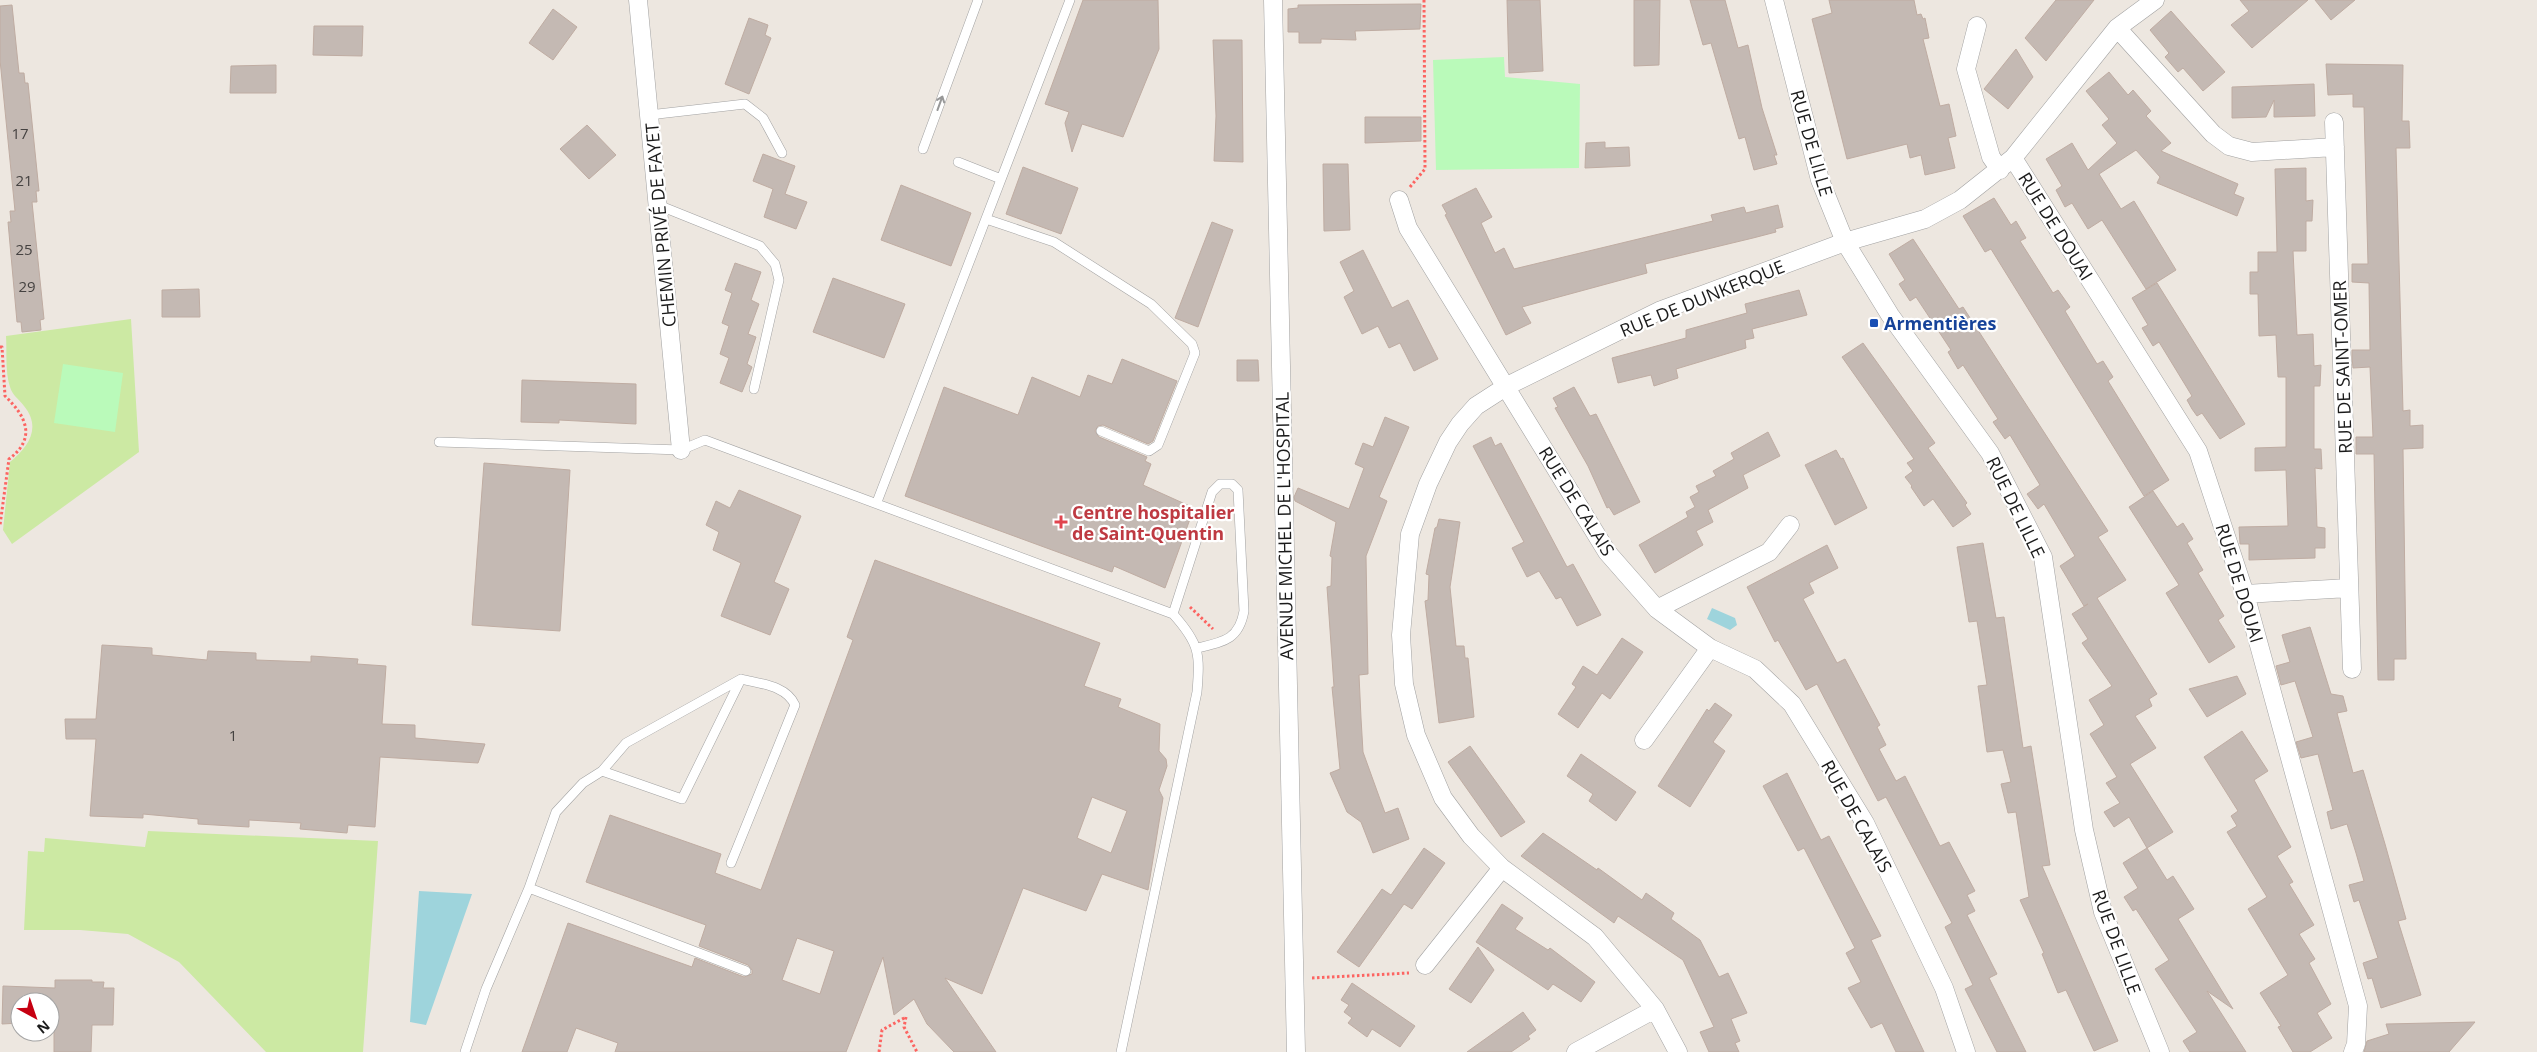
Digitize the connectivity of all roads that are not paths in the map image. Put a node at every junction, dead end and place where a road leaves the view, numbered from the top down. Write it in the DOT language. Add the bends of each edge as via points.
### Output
graph roads {
  1 [pos="638,0"];
  2 [pos="978,0"];
  3 [pos="1070,0"];
  4 [pos="1274,0"];
  5 [pos="1774,0"];
  6 [pos="2154,0"];
  7 [pos="1977,26"];
  8 [pos="2117,28"];
  9 [pos="649,115"];
  10 [pos="2334,122"];
  11 [pos="2335,147"];
  12 [pos="923,149"];
  13 [pos="782,153"];
  14 [pos="958,162"];
  15 [pos="2006,164"];
  16 [pos="1001,179"];
  17 [pos="1399,200"];
  18 [pos="658,205"];
  19 [pos="986,219"];
  20 [pos="1845,242"];
  21 [pos="1506,386"];
  22 [pos="754,389"];
  23 [pos="1101,431"];
  24 [pos="439,442"];
  25 [pos="681,450"];
  26 [pos="877,502"];
  27 [pos="1790,525"];
  28 [pos="2349,588"];
  29 [pos="2245,594"];
  30 [pos="1657,608"];
  31 [pos="1173,614"];
  32 [pos="1197,648"];
  33 [pos="1710,648"];
  34 [pos="2352,669"];
  35 [pos="741,679"];
  36 [pos="1644,740"];
  37 [pos="602,771"];
  38 [pos="731,863"];
  39 [pos="1502,868"];
  40 [pos="529,888"];
  41 [pos="1425,964"];
  42 [pos="746,970"];
  43 [pos="1655,1009"];
  44 [pos="465,1052"];
  45 [pos="1121,1052"];
  46 [pos="1296,1052"];
  47 [pos="1576,1052"];
  48 [pos="1678,1052"];
  49 [pos="1966,1052"];
  50 [pos="2160,1052"];
  51 [pos="2353,1052"];
  1 -- 9 [label="street, CHEMIN PRIVÉ DE FAYET"];
  12 -- 2 [label="lane, one-way"];
  3 -- 16 [label="lane"];
  4 -- 46 [label="street, AVENUE MICHEL DE L'HOSPITAL"];
  5 -- 20 [label="street, RUE DE LILLE" via="1820,180"];
  6 -- 8 [label="street, RUE DE DUNKERQUE"];
  7 -- 15 [label="street, RUE DE DOUAI" via="1966,69 1991,157"];
  8 -- 11 [label="street" via="2213,134 2229,146 2252,152"];
  8 -- 15 [label="street, RUE DE DUNKERQUE"];
  9 -- 13 [label="lane" via="746,104 763,118"];
  9 -- 18 [label="street, CHEMIN PRIVÉ DE FAYET"];
  10 -- 11 [label="street, RUE DE SAINT-OMER"];
  11 -- 28 [label="street, RUE DE SAINT-OMER"];
  14 -- 16 [label="lane"];
  15 -- 20 [label="street, RUE DE DUNKERQUE" via="1960,200 1925,219"];
  15 -- 29 [label="street, RUE DE DOUAI" via="2198,451"];
  16 -- 19 [label="lane"];
  17 -- 21 [label="street" via="1408,228"];
  18 -- 22 [label="lane" via="760,246 775,264 779,280"];
  18 -- 25 [label="street, CHEMIN PRIVÉ DE FAYET"];
  19 -- 23 [label="lane" via="1054,242 1151,304 1192,344 1195,353 1158,444 1150,451"];
  19 -- 26 [label="lane"];
  20 -- 21 [label="street, RUE DE DUNKERQUE" via="1659,311"];
  20 -- 50 [label="street, RUE DE LILLE" via="1890,314 1990,454 2043,558 2090,858 2103,912"];
  21 -- 30 [label="street, RUE DE CALAIS" via="1607,552"];
  21 -- 39 [label="street, RUE DE DUNKERQUE" via="1476,406 1460,424 1428,484 1410,534 1401,635 1404,684 1416,735 1443,798 1471,836"];
  24 -- 25 [label="lane"];
  25 -- 26 [label="lane" via="704,440"];
  26 -- 31 [label="lane"];
  27 -- 30 [label="street" via="1769,552"];
  28 -- 29 [label="street"];
  28 -- 34 [label="street, RUE DE SAINT-OMER"];
  29 -- 51 [label="street, RUE DE DOUAI" via="2358,1006"];
  30 -- 33 [label="street, RUE DE CALAIS"];
  31 -- 32 [label="lane" via="1190,632"];
  31 -- 32 [label="lane" via="1212,492 1220,484 1232,484 1238,490 1244,611 1241,626 1226,639"];
  32 -- 45 [label="lane" via="1200,659 1197,692"];
  33 -- 36 [label="street"];
  33 -- 49 [label="street, RUE DE CALAIS" via="1755,668 1792,704 1865,823 1944,988"];
  35 -- 37 [label="lane" via="626,743"];
  35 -- 37 [label="lane" via="682,800"];
  35 -- 38 [label="lane" via="779,689 791,696 795,705"];
  37 -- 40 [label="lane" via="583,783 556,812"];
  39 -- 41 [label="street"];
  39 -- 43 [label="street, RUE DE DUNKERQUE" via="1595,937"];
  40 -- 42 [label="lane"];
  40 -- 44 [label="lane" via="486,989"];
  43 -- 47 [label="street"];
  43 -- 48 [label="street, RUE DE DUNKERQUE"];
}
